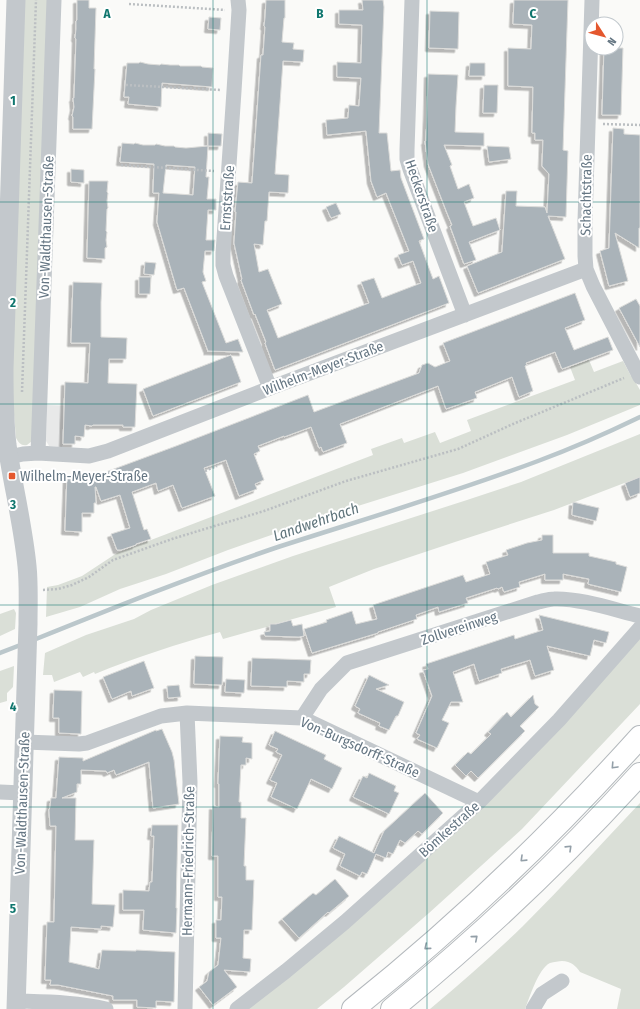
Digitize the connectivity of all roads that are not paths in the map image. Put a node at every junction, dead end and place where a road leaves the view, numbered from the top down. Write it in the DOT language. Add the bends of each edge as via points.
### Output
graph roads {
  1 [pos="16,0"];
  2 [pos="54,0"];
  3 [pos="412,0"];
  4 [pos="592,0"];
  5 [pos="238,5"];
  6 [pos="586,269"];
  7 [pos="465,314"];
  8 [pos="640,377"];
  9 [pos="270,388"];
  10 [pos="5,448"];
  11 [pos="38,453"];
  12 [pos="640,616"];
  13 [pos="640,628"];
  14 [pos="186,713"];
  15 [pos="302,718"];
  16 [pos="640,737"];
  17 [pos="24,742"];
  18 [pos="640,774"];
  19 [pos="0,792"];
  20 [pos="22,793"];
  21 [pos="479,802"];
  22 [pos="562,981"];
  23 [pos="16,1005"];
  24 [pos="106,1009"];
  25 [pos="185,1009"];
  26 [pos="237,1009"];
  27 [pos="353,1009"];
  28 [pos="392,1009"];
  29 [pos="533,1009"];
  1 -- 10 [label="street, Von-Waldthausen-Straße" via="4,369"];
  2 -- 11 [label="street, Von-Waldthausen-Straße"];
  3 -- 7 [label="street, Heckerstraße" via="408,159"];
  4 -- 6 [label="street, Schachtstraße" via="585,221"];
  5 -- 9 [label="street, Ernststraße" via="223,265"];
  6 -- 7 [label="street, Wilhelm-Meyer-Straße"];
  6 -- 8 [label="street, Schachtstraße"];
  7 -- 9 [label="street, Wilhelm-Meyer-Straße"];
  9 -- 11 [label="street, Wilhelm-Meyer-Straße" via="100,453 80,456"];
  10 -- 11 [label="street, Wilhelm-Meyer-Straße" via="23,454"];
  10 -- 17 [label="street, Von-Waldthausen-Straße" via="27,568"];
  12 -- 15 [label="street, Zollvereinweg" via="568,599 538,602 347,663 321,689"];
  13 -- 21 [label="street, Bömkestraße" via="560,720"];
  14 -- 15 [label="street, Von-Burgsdorff-Straße"];
  14 -- 17 [label="street, Von-Burgsdorff-Straße" via="161,716 87,743"];
  14 -- 25 [label="street, Hermann-Friedrich-Straße" via="190,782"];
  15 -- 21 [label="street, Von-Burgsdorff-Straße"];
  16 -- 27 [label="highway, one-way" via="582,800 457,922"];
  17 -- 20 [label="street, Von-Waldthausen-Straße"];
  28 -- 18 [label="highway, one-way" via="510,905"];
  19 -- 20 [label="street"];
  20 -- 23 [label="street, Von-Waldthausen-Straße"];
  21 -- 26 [label="street, Bömkestraße" via="345,922"];
  22 -- 29 [label="street" via="542,994"];
  23 -- 24 [label="street" via="57,1002"];
}
